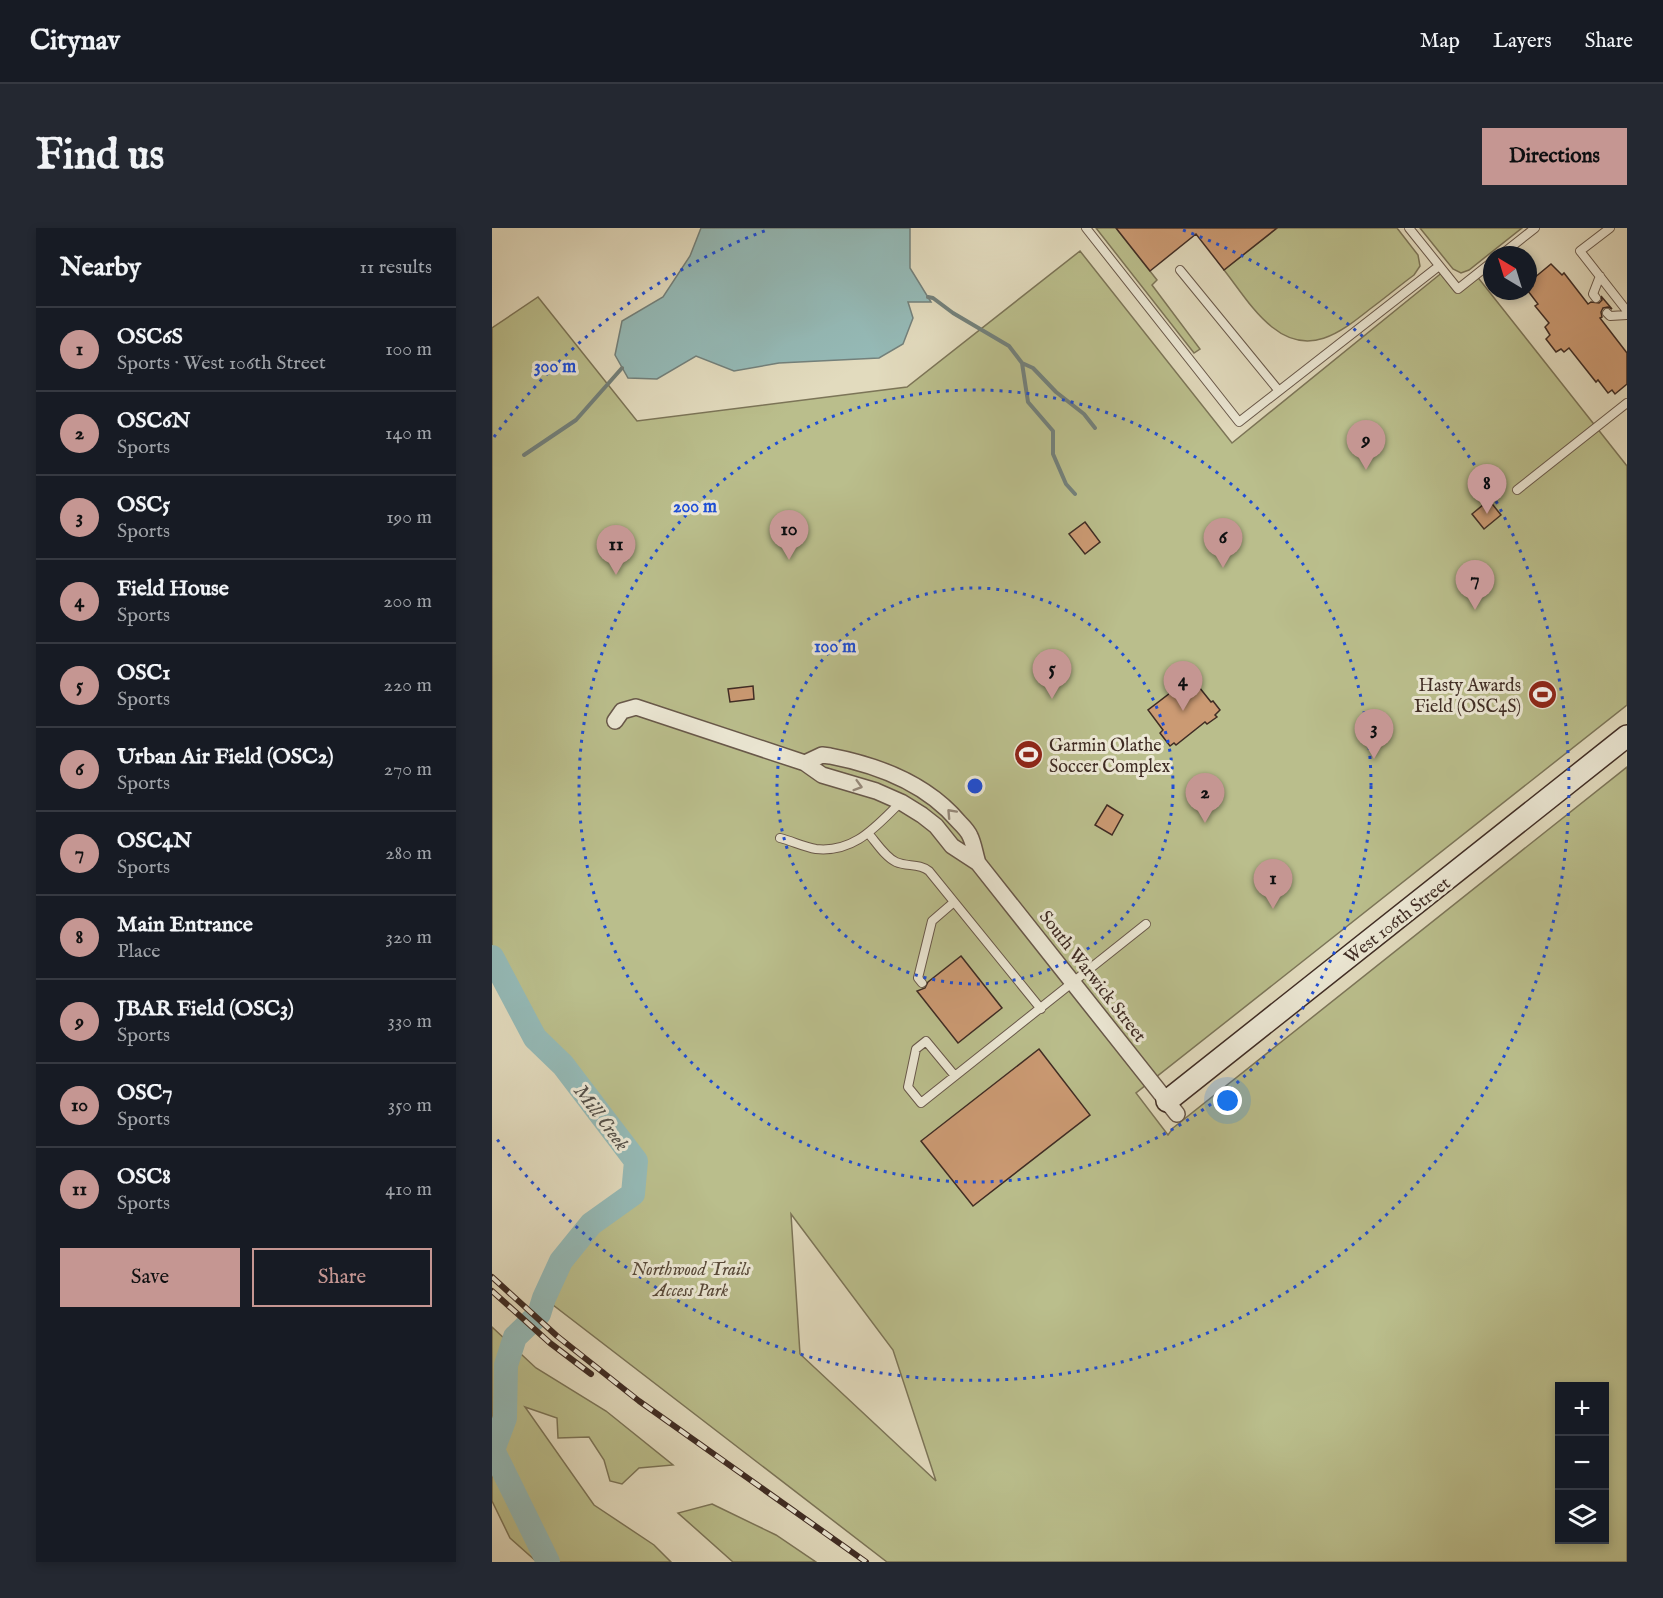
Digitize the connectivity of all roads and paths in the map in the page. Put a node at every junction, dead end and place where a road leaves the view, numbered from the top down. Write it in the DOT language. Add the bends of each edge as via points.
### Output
graph roads {
  1 [pos="1086,228"];
  2 [pos="1409,228"];
  3 [pos="1535,228"];
  4 [pos="1610,228"];
  5 [pos="1512,246"];
  6 [pos="1439,266"];
  7 [pos="1483,269"];
  8 [pos="1180,270"];
  9 [pos="1600,276"];
  10 [pos="1596,298"];
  11 [pos="1607,312"];
  12 [pos="1627,313"];
  13 [pos="1279,391"];
  14 [pos="1627,403"];
  15 [pos="1517,490"];
  16 [pos="615,721"];
  17 [pos="1627,736"];
  18 [pos="805,763"];
  19 [pos="901,802"];
  20 [pos="868,833"];
  21 [pos="780,838"];
  22 [pos="978,863"];
  23 [pos="954,902"];
  24 [pos="1146,924"];
  25 [pos="1073,982"];
  26 [pos="922,983"];
  27 [pos="1041,1009"];
  28 [pos="955,1077"];
  29 [pos="1172,1108"];
  1 -- 13 [label="lane" via="1239,422"];
  2 -- 6 [label="lane"];
  3 -- 5 [label="lane"];
  4 -- 9 [label="lane" via="1580,251"];
  6 -- 7 [label="lane" via="1458,289"];
  6 -- 13 [label="lane"];
  8 -- 13 [label="lane"];
  9 -- 10 [label="lane" via="1593,294"];
  9 -- 12 [label="lane"];
  11 -- 12 [label="lane" via="1610,316"];
  14 -- 15 [label="lane"];
  16 -- 18 [label="street" via="622,711 636,706"];
  17 -- 29 [label="street, West 106th Street"];
  18 -- 19 [label="street, South Warwick Street, one-way" via="822,775"];
  22 -- 18 [label="street, South Warwick Street, one-way" via="970,835 949,809 913,784 830,756 822,755"];
  19 -- 20 [label="lane"];
  19 -- 22 [label="street, South Warwick Street"];
  20 -- 21 [label="lane" via="852,844 832,850"];
  20 -- 23 [label="lane" via="896,862 929,871"];
  22 -- 25 [label="street, South Warwick Street"];
  23 -- 26 [label="lane" via="932,921 918,978"];
  23 -- 27 [label="lane"];
  24 -- 25 [label="lane"];
  25 -- 27 [label="lane"];
  25 -- 29 [label="street, South Warwick Street"];
  27 -- 28 [label="lane"];
  28 -- 28 [label="lane" via="921,1103 908,1087 916,1049 926,1041"];
}
